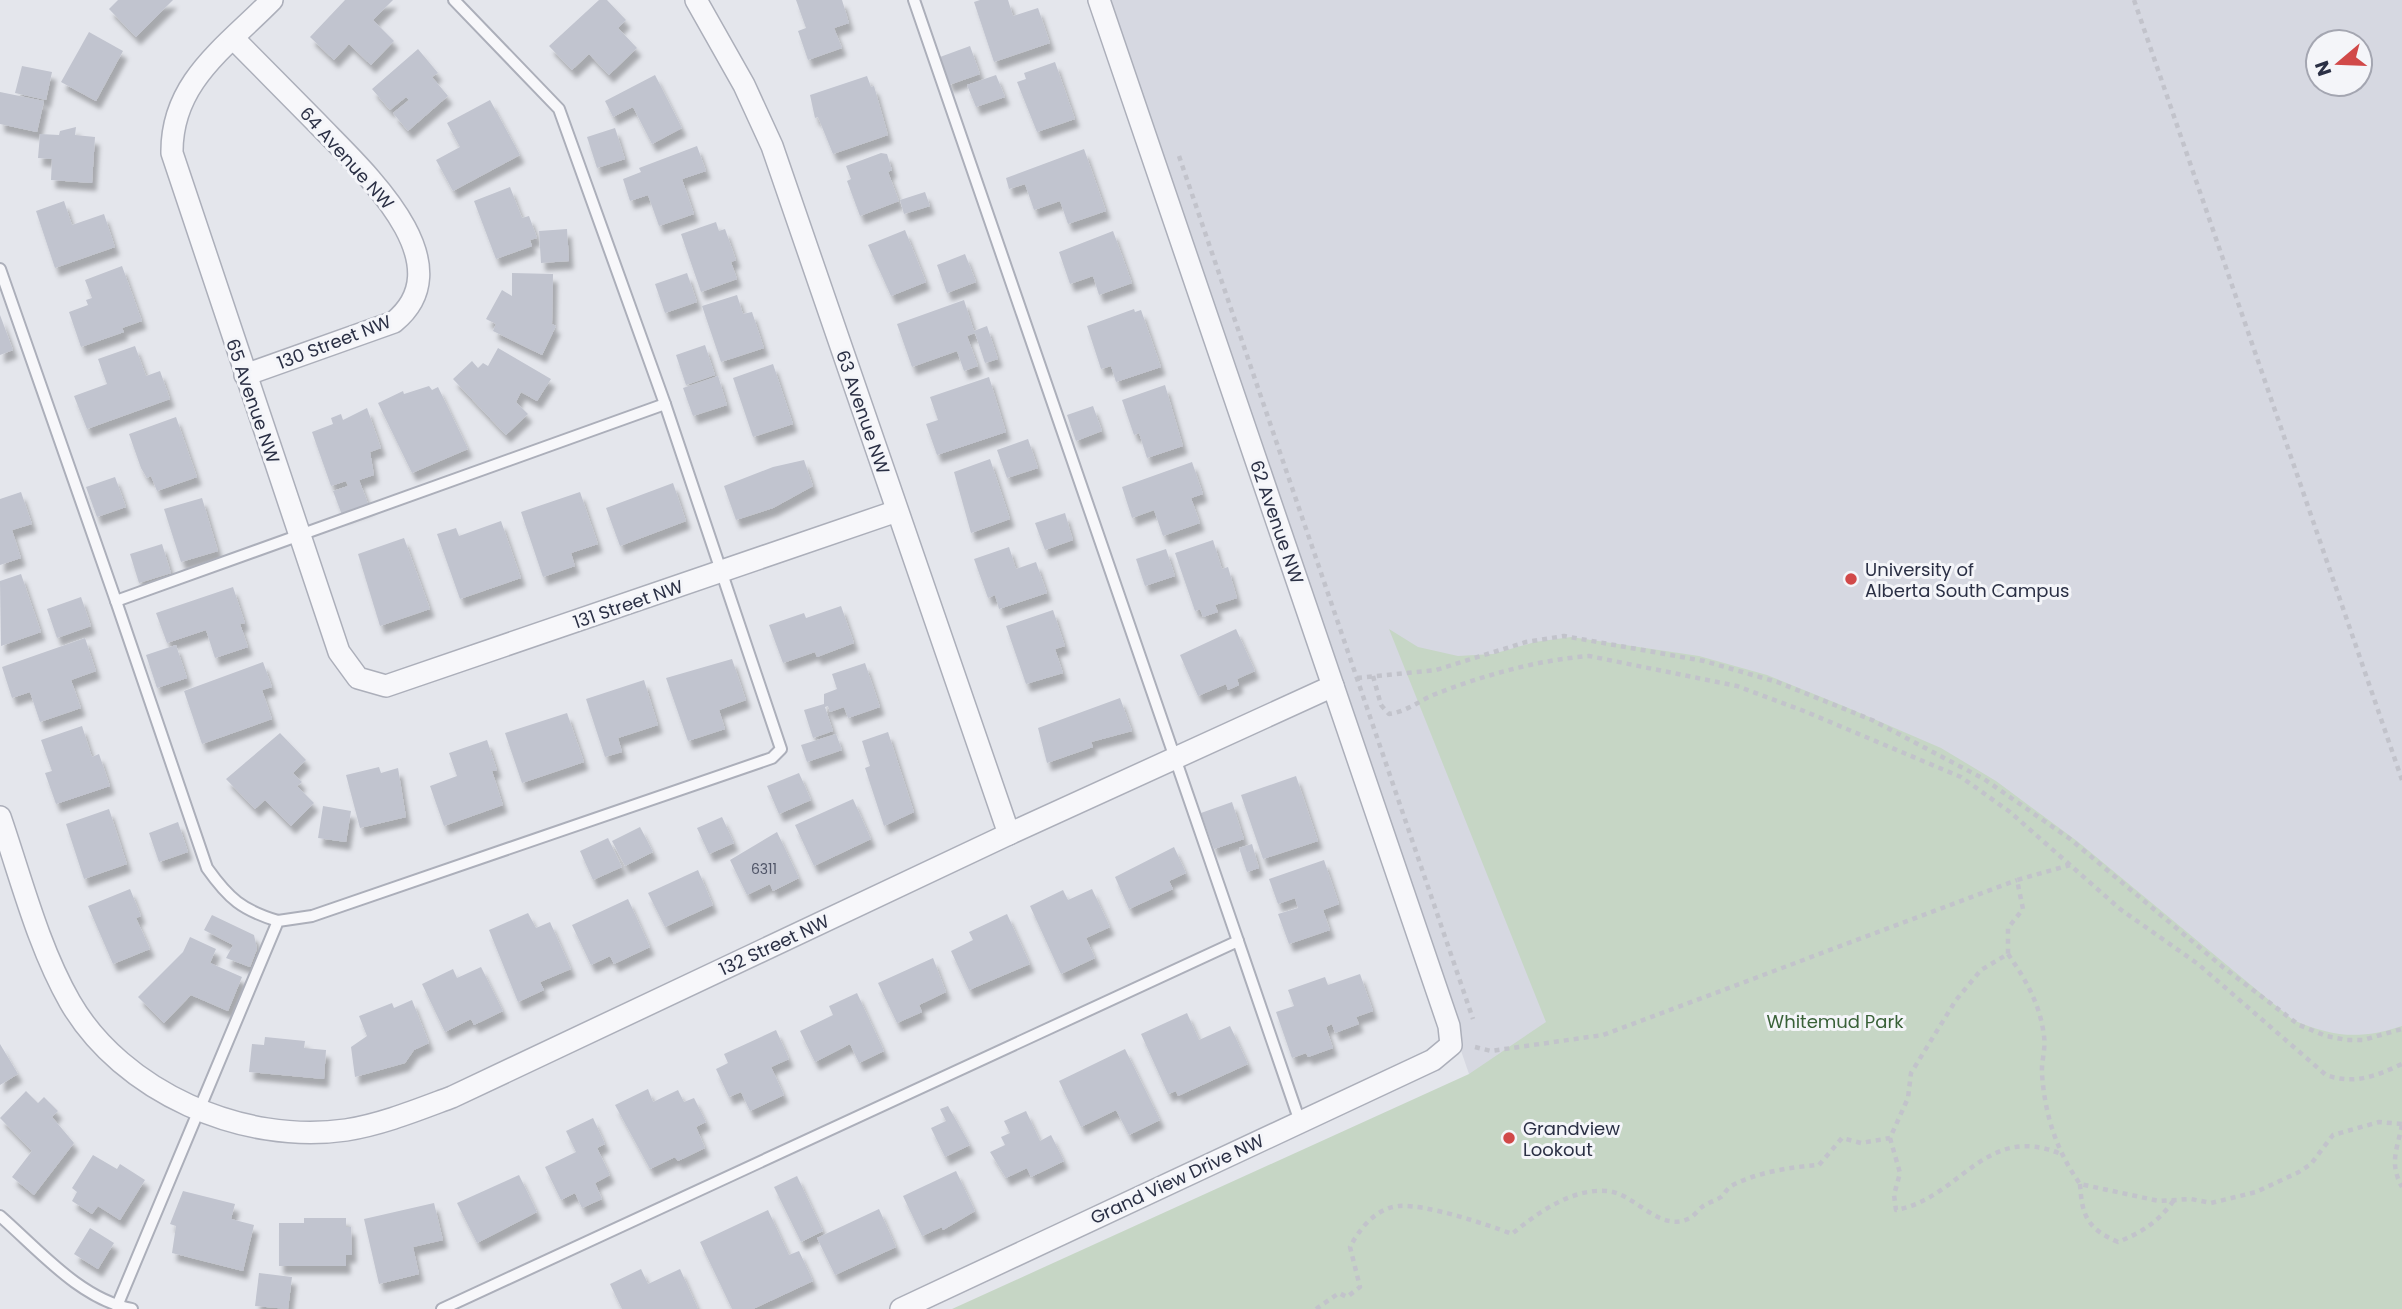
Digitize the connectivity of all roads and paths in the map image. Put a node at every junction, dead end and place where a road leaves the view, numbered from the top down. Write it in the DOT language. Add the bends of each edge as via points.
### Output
graph roads {
  1 [pos="272,0"];
  2 [pos="454,0"];
  3 [pos="696,0"];
  4 [pos="914,0"];
  5 [pos="1099,0"];
  6 [pos="2134,0"];
  7 [pos="234,38"];
  8 [pos="1175,144"];
  9 [pos="0,270"];
  10 [pos="416,298"];
  11 [pos="245,375"];
  12 [pos="665,404"];
  13 [pos="897,511"];
  14 [pos="300,537"];
  15 [pos="721,572"];
  16 [pos="116,601"];
  17 [pos="1373,676"];
  18 [pos="358,678"];
  19 [pos="1359,678"];
  20 [pos="1333,686"];
  21 [pos="1175,759"];
  22 [pos="2402,780"];
  23 [pos="0,817"];
  24 [pos="1009,834"];
  25 [pos="6,853"];
  26 [pos="2071,865"];
  27 [pos="2017,880"];
  28 [pos="278,921"];
  29 [pos="1238,941"];
  30 [pos="2008,954"];
  31 [pos="2402,1029"];
  32 [pos="1475,1032"];
  33 [pos="1475,1039"];
  34 [pos="1475,1047"];
  35 [pos="1460,1051"];
  36 [pos="2402,1064"];
  37 [pos="199,1110"];
  38 [pos="1300,1122"];
  39 [pos="2402,1124"];
  40 [pos="1890,1138"];
  41 [pos="2062,1154"];
  42 [pos="2080,1184"];
  43 [pos="2402,1187"];
  44 [pos="2175,1199"];
  45 [pos="0,1216"];
  46 [pos="117,1306"];
  47 [pos="132,1309"];
  48 [pos="442,1309"];
  49 [pos="901,1309"];
  50 [pos="1317,1309"];
  1 -- 7 [label="street"];
  2 -- 12 [label="lane" via="559,109"];
  3 -- 13 [label="street, 63 Avenue NW" via="772,146"];
  4 -- 21 [label="lane"];
  5 -- 20 [label="street, 62 Avenue NW"];
  6 -- 22 [label="path"];
  7 -- 10 [label="street, 64 Avenue NW" via="382,191 410,238 419,277"];
  7 -- 11 [label="street, 65 Avenue NW" via="193,80 174,116 172,153"];
  8 -- 19 [label="path"];
  9 -- 16 [label="lane"];
  10 -- 11 [label="street, 130 Street NW" via="387,325"];
  11 -- 14 [label="street, 65 Avenue NW"];
  12 -- 14 [label="lane"];
  12 -- 15 [label="lane"];
  13 -- 15 [label="street, 131 Street NW"];
  13 -- 24 [label="street, 63 Avenue NW"];
  14 -- 16 [label="lane"];
  14 -- 18 [label="street, 65 Avenue NW" via="339,652"];
  15 -- 18 [label="street, 131 Street NW" via="386,687"];
  15 -- 28 [label="lane" via="780,749 772,758 312,916"];
  16 -- 28 [label="lane" via="207,868 228,897 253,914"];
  17 -- 19 [label="path"];
  17 -- 26 [label="path" via="1388,714 1476,680 1564,658 1589,656 1737,686 1961,777 1987,793"];
  17 -- 31 [label="path" via="1436,670 1526,642 1564,636 1704,661 1777,682 1872,720 1984,779 2070,839 2299,1025 2347,1040"];
  19 -- 20 [label="path"];
  19 -- 32 [label="path" via="1471,1006"];
  20 -- 21 [label="street, 132 Street NW"];
  20 -- 35 [label="street, 62 Avenue NW"];
  21 -- 24 [label="street, 132 Street NW"];
  21 -- 29 [label="lane"];
  23 -- 25 [label="street, 132 Street NW"];
  24 -- 37 [label="street, 132 Street NW" via="452,1097 393,1119 344,1130 290,1131"];
  25 -- 37 [label="street, 132 Street NW" via="71,1004 126,1066"];
  26 -- 27 [label="path"];
  26 -- 36 [label="path" via="2120,909 2198,964 2326,1075 2344,1081 2361,1079"];
  27 -- 30 [label="path" via="2023,909 2008,928"];
  27 -- 34 [label="path" via="1603,1035 1491,1051"];
  28 -- 37 [label="lane"];
  29 -- 38 [label="lane"];
  29 -- 48 [label="lane"];
  30 -- 40 [label="path" via="1981,970 1956,1000 1911,1073 1908,1098"];
  30 -- 41 [label="path" via="2031,987 2045,1038 2042,1071 2048,1118"];
  33 -- 34 [label="path"];
  34 -- 35 [label="path"];
  35 -- 38 [label="street, Grand View Drive NW"];
  37 -- 46 [label="lane"];
  38 -- 49 [label="street, Grand View Drive NW"];
  39 -- 43 [label="path" via="2393,1167"];
  39 -- 44 [label="path" via="2379,1122 2333,1135 2311,1164 2256,1192 2211,1203"];
  40 -- 41 [label="path" via="1900,1173 1896,1210 1930,1197 1982,1157 2009,1147 2040,1145"];
  40 -- 50 [label="path" via="1861,1143 1842,1138 1819,1165 1787,1168 1729,1187 1689,1219 1656,1217 1630,1198 1608,1191 1584,1193 1544,1210 1512,1234 1398,1206 1361,1226 1350,1247 1360,1287 1347,1297 1339,1293"];
  41 -- 42 [label="path"];
  42 -- 44 [label="path" via="2159,1201"];
  42 -- 44 [label="path" via="2085,1214 2097,1233 2118,1242 2161,1218"];
  45 -- 46 [label="lane" via="84,1289"];
  46 -- 47 [label="lane"];
}
